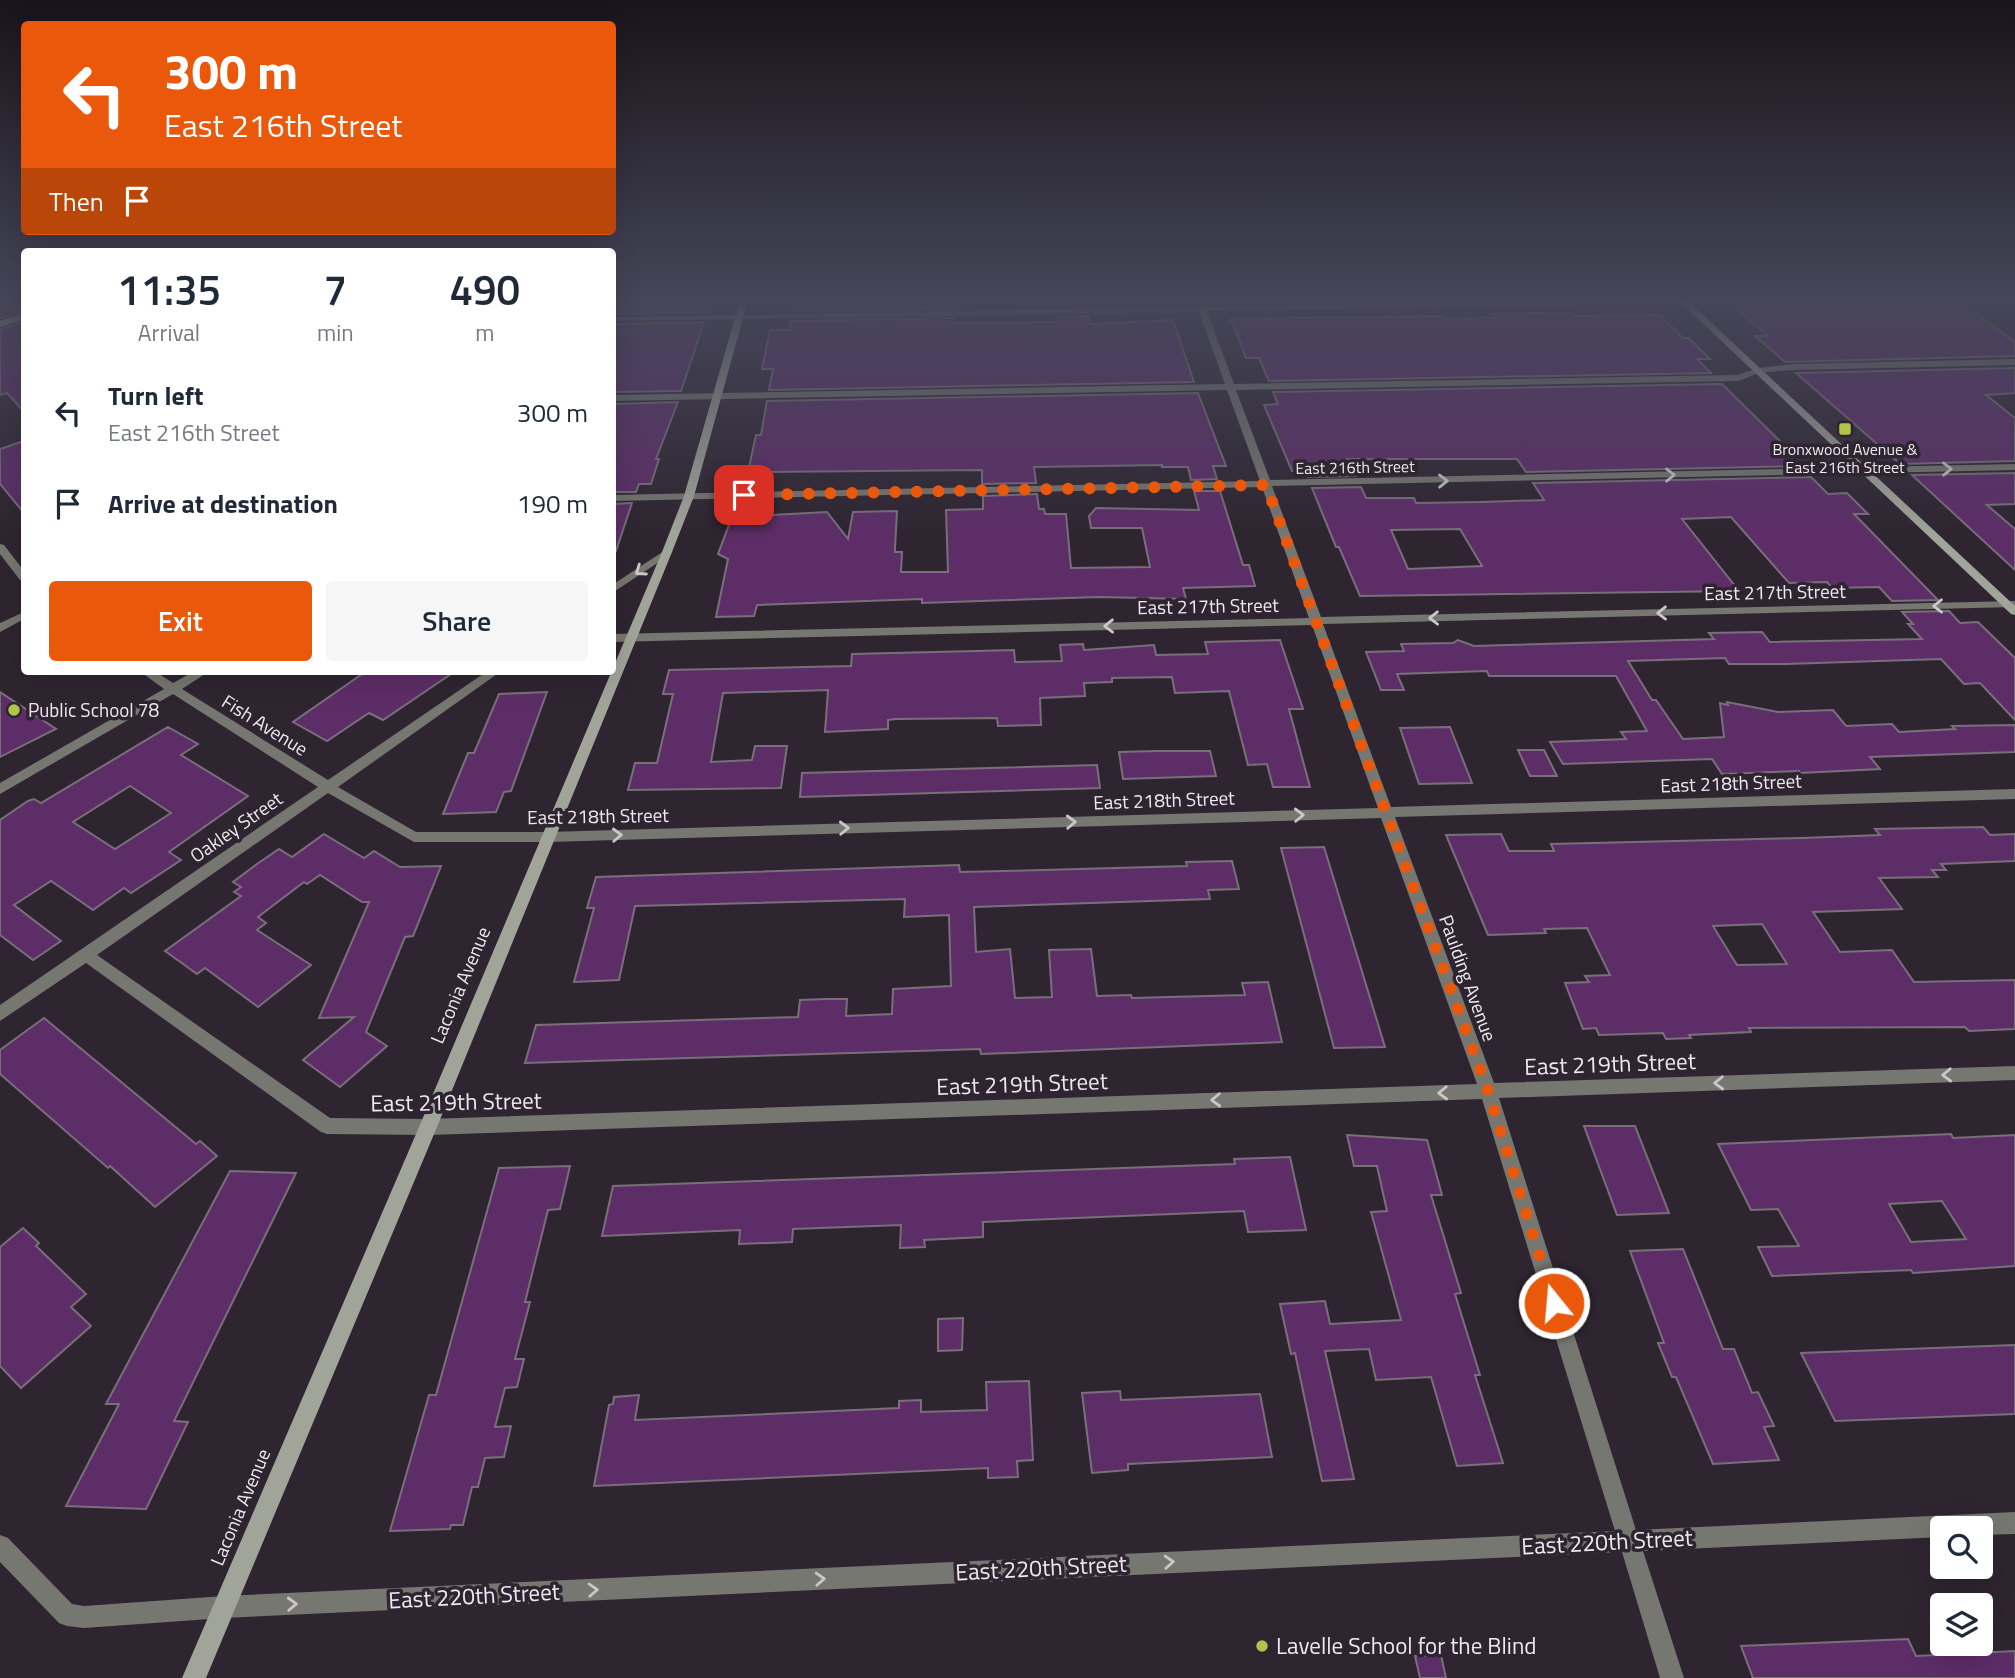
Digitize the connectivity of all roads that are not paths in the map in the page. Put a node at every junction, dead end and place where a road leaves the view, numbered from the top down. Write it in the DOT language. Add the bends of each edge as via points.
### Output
graph roads {
  1 [pos="723,378"];
  2 [pos="1228,378"];
  3 [pos="1672,378"];
  4 [pos="1766,378"];
  5 [pos="1231,387"];
  6 [pos="718,396"];
  7 [pos="616,398"];
  8 [pos="2015,467"];
  9 [pos="1864,471"];
  10 [pos="1266,485"];
  11 [pos="689,496"];
  12 [pos="616,498"];
  13 [pos="0,547"];
  14 [pos="667,552"];
  15 [pos="21,574"];
  16 [pos="616,587"];
  17 [pos="2012,607"];
  18 [pos="21,617"];
  19 [pos="1316,621"];
  20 [pos="0,628"];
  21 [pos="616,638"];
  22 [pos="631,638"];
  23 [pos="616,674"];
  24 [pos="151,675"];
  25 [pos="196,675"];
  26 [pos="490,675"];
  27 [pos="616,675"];
  28 [pos="172,689"];
  29 [pos="328,787"];
  30 [pos="0,789"];
  31 [pos="2015,794"];
  32 [pos="1384,813"];
  33 [pos="548,837"];
  34 [pos="86,955"];
  35 [pos="0,1014"];
  36 [pos="2015,1073"];
  37 [pos="1488,1091"];
  38 [pos="428,1127"];
  39 [pos="2015,1523"];
  40 [pos="1629,1541"];
  41 [pos="0,1546"];
  42 [pos="224,1607"];
  43 [pos="194,1678"];
  44 [pos="1672,1678"];
  1 -- 6 [label="street, Laconia Avenue"];
  2 -- 5 [label="street, Paulding Avenue"];
  3 -- 5 [label="street"];
  4 -- 9 [label="street"];
  5 -- 6 [label="street"];
  5 -- 10 [label="street, Paulding Avenue"];
  6 -- 7 [label="street"];
  6 -- 11 [label="street, Laconia Avenue"];
  9 -- 8 [label="street, East 216th Street, one-way"];
  10 -- 9 [label="street, East 216th Street, one-way"];
  9 -- 17 [label="street"];
  10 -- 11 [label="street, East 216th Street"];
  10 -- 19 [label="street, Paulding Avenue"];
  11 -- 12 [label="street, East 216th Street"];
  11 -- 14 [label="street, Laconia Avenue"];
  13 -- 15 [label="street"];
  14 -- 16 [label="street, one-way"];
  14 -- 22 [label="street, Laconia Avenue"];
  17 -- 19 [label="street, East 217th Street, one-way"];
  18 -- 20 [label="street"];
  19 -- 22 [label="street, East 217th Street, one-way"];
  19 -- 32 [label="street, Paulding Avenue"];
  21 -- 22 [label="street, East 217th Street"];
  22 -- 23 [label="street, Laconia Avenue"];
  24 -- 28 [label="street, Fish Avenue"];
  25 -- 28 [label="street"];
  26 -- 29 [label="street, Oakley Street"];
  27 -- 33 [label="street, Laconia Avenue"];
  28 -- 29 [label="street, Fish Avenue"];
  28 -- 30 [label="street"];
  29 -- 33 [label="street, East 218th Street" via="414,837"];
  29 -- 34 [label="street, Oakley Street"];
  31 -- 32 [label="street, East 218th Street"];
  33 -- 32 [label="street, East 218th Street, one-way"];
  32 -- 37 [label="street, Paulding Avenue"];
  33 -- 38 [label="street, Laconia Avenue"];
  34 -- 35 [label="street, Oakley Street"];
  34 -- 38 [label="street, East 219th Street" via="327,1126"];
  36 -- 37 [label="street, East 219th Street, one-way"];
  37 -- 38 [label="street, East 219th Street, one-way"];
  37 -- 40 [label="street, Paulding Avenue"];
  38 -- 42 [label="street, Laconia Avenue"];
  39 -- 40 [label="street, East 220th Street"];
  42 -- 40 [label="street, East 220th Street, one-way"];
  40 -- 44 [label="street, Paulding Avenue"];
  41 -- 42 [label="street, East 220th Street" via="67,1615"];
  42 -- 43 [label="street, Laconia Avenue"];
}
